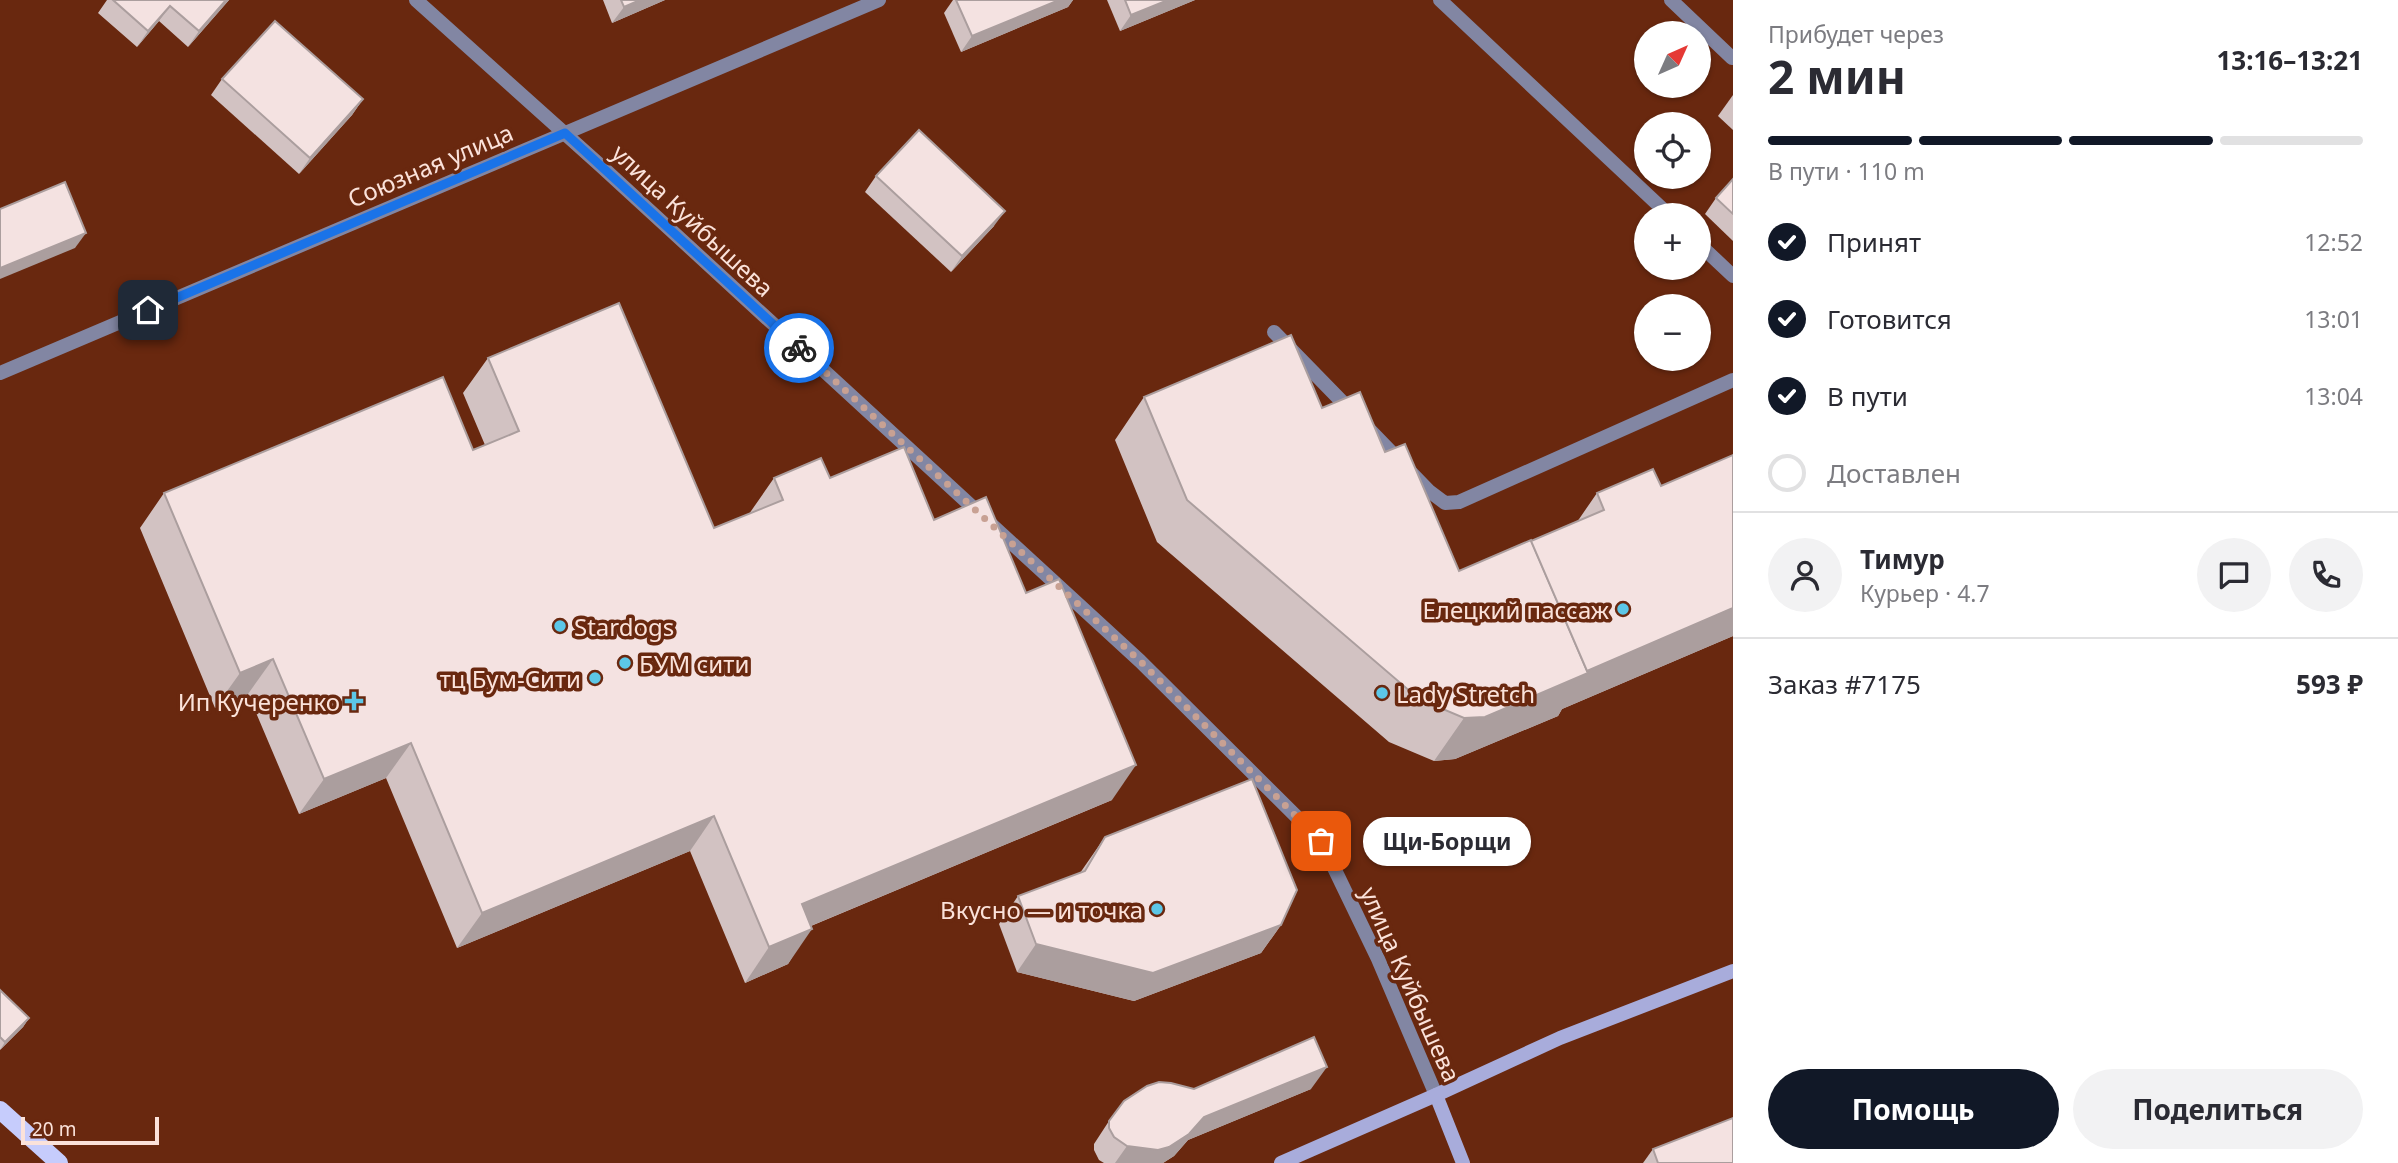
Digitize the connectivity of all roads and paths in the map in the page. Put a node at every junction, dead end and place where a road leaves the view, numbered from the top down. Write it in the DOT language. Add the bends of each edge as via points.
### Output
graph roads {
  1 [pos="416,0"];
  2 [pos="879,0"];
  3 [pos="1440,0"];
  4 [pos="1671,0"];
  5 [pos="1732,58"];
  6 [pos="565,133"];
  7 [pos="1655,203"];
  8 [pos="1711,255"];
  9 [pos="1733,276"];
  10 [pos="1274,332"];
  11 [pos="0,373"];
  12 [pos="1733,380"];
  13 [pos="1733,971"];
  14 [pos="1436,1096"];
  15 [pos="0,1110"];
  16 [pos="59,1163"];
  17 [pos="1281,1163"];
  18 [pos="1463,1163"];
  1 -- 6 [label="street, улица Куйбышева"];
  2 -- 6 [label="street, Союзная улица"];
  3 -- 7 [label="street"];
  4 -- 5 [label="street"];
  6 -- 11 [label="street, Союзная улица"];
  6 -- 14 [label="street, улица Куйбышева" via="1140,661 1321,841"];
  8 -- 9 [label="street"];
  10 -- 12 [label="street" via="1445,503 1459,502"];
  13 -- 14 [label="main road" via="1560,1038"];
  14 -- 17 [label="main road"];
  14 -- 18 [label="main road, улица Куйбышева"];
  15 -- 16 [label="main road"];
}
